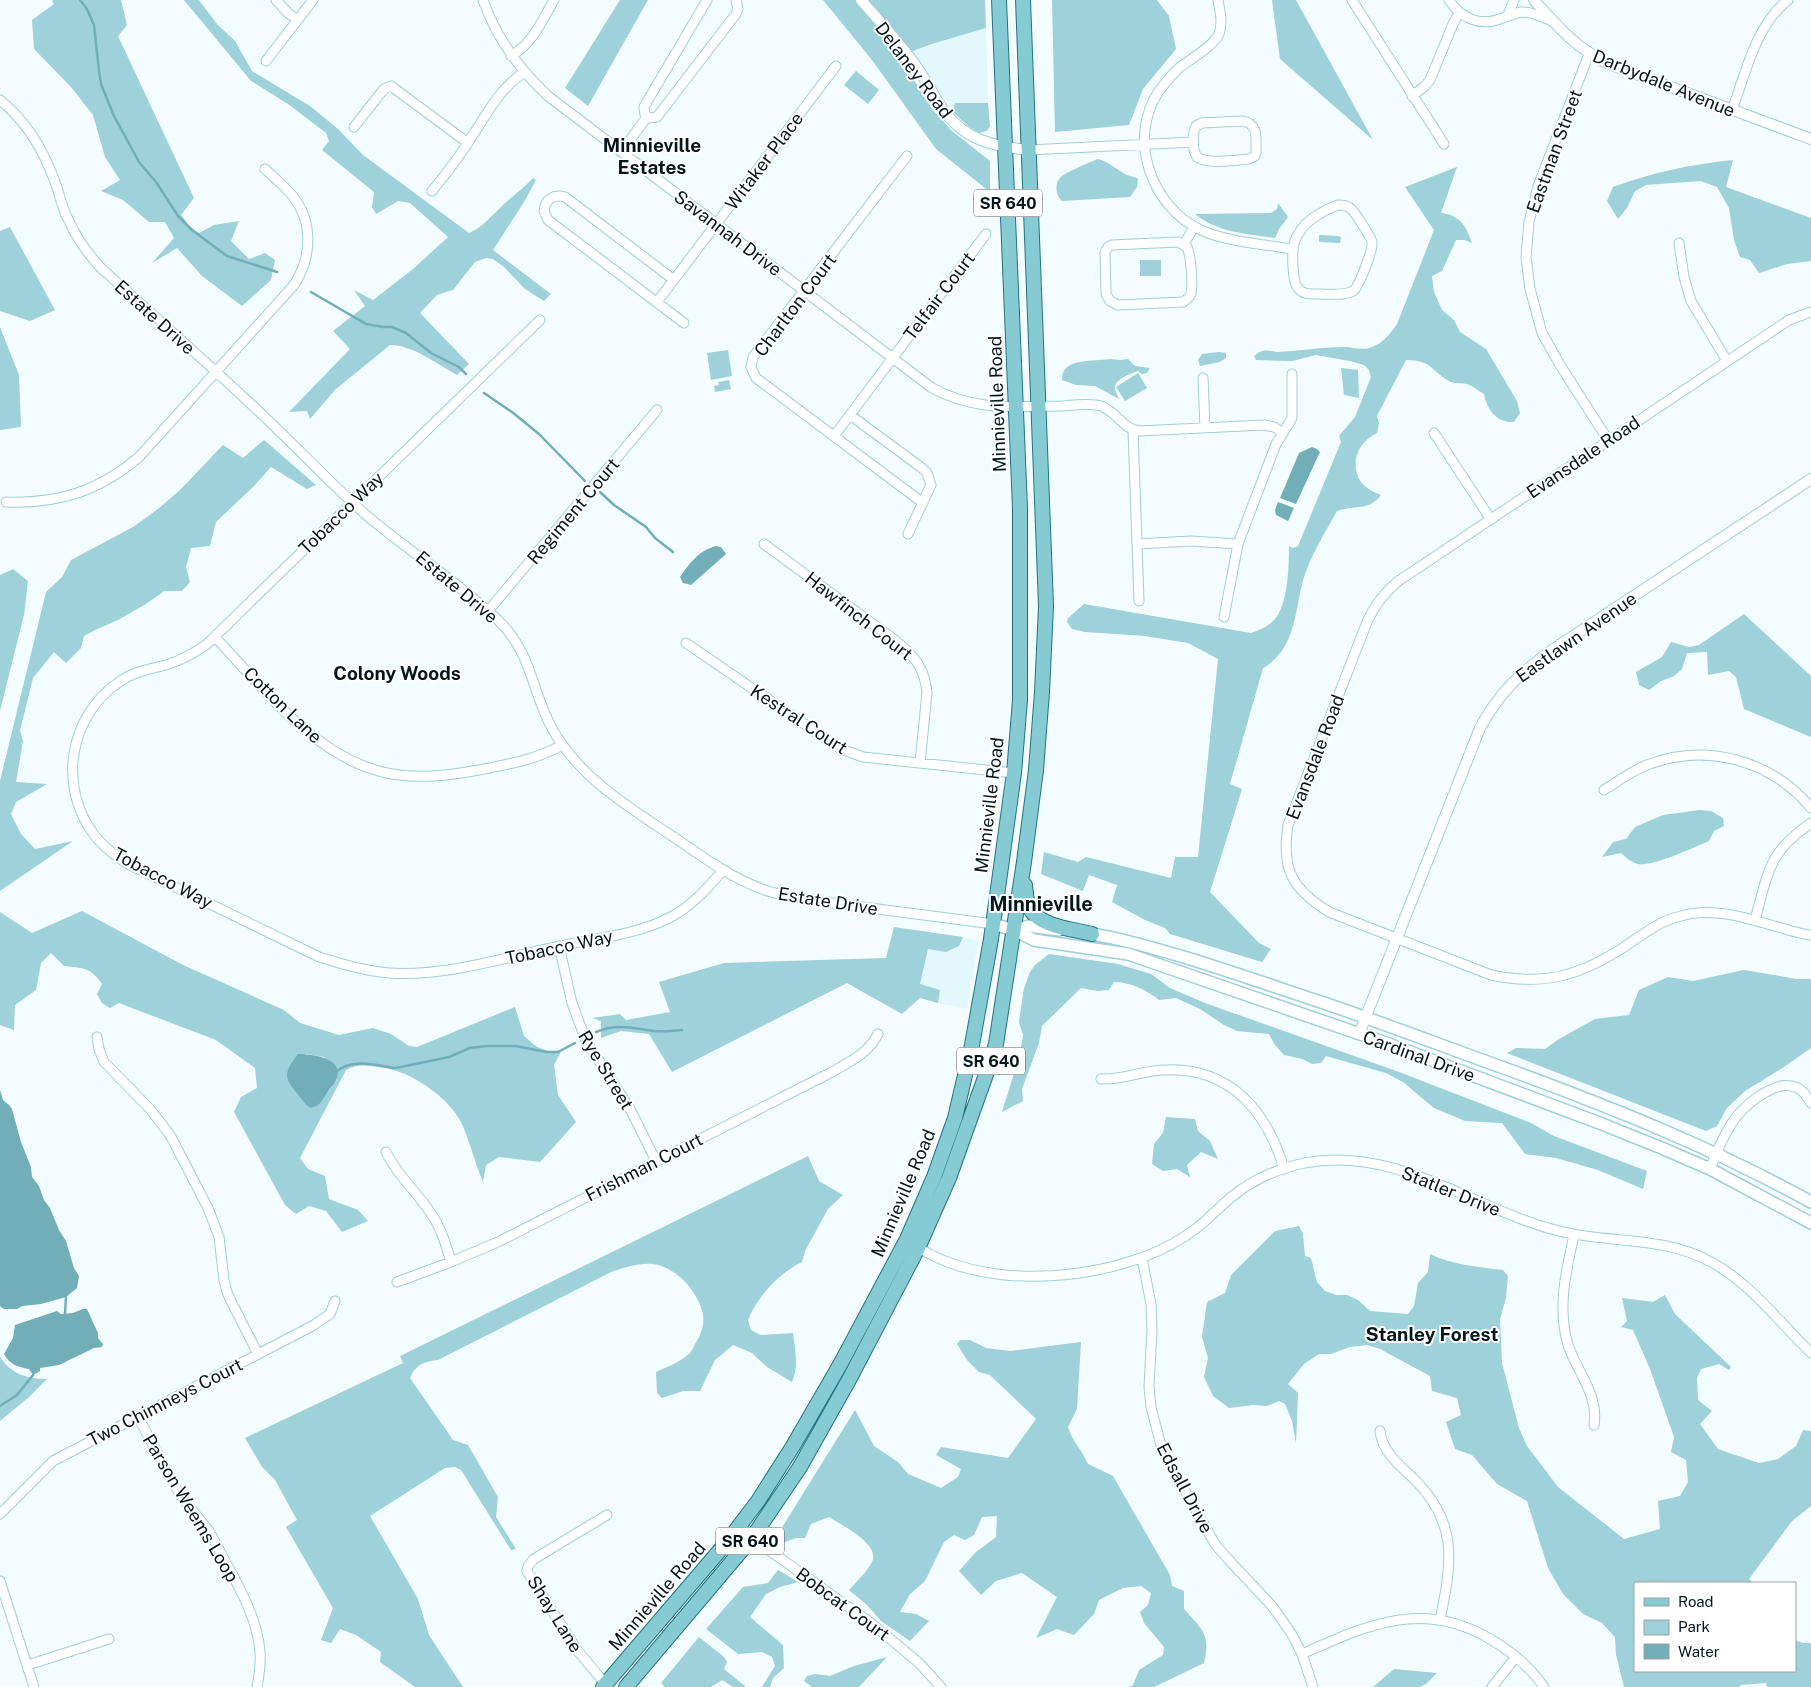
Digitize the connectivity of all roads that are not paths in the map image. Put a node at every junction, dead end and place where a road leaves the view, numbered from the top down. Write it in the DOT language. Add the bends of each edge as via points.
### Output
graph roads {
  1 [pos="276,0"];
  2 [pos="313,0"];
  3 [pos="483,0"];
  4 [pos="554,0"];
  5 [pos="708,0"];
  6 [pos="736,0"];
  7 [pos="861,0"];
  8 [pos="999,0"];
  9 [pos="1023,0"];
  10 [pos="1218,0"];
  11 [pos="1352,0"];
  12 [pos="1449,0"];
  13 [pos="1514,0"];
  14 [pos="1534,0"];
  15 [pos="1788,0"];
  16 [pos="1459,13"];
  17 [pos="1508,15"];
  18 [pos="298,20"];
  19 [pos="1552,21"];
  20 [pos="1589,54"];
  21 [pos="512,56"];
  22 [pos="266,61"];
  23 [pos="836,66"];
  24 [pos="524,72"];
  25 [pos="1412,96"];
  26 [pos="0,100"];
  27 [pos="1732,110"];
  28 [pos="647,117"];
  29 [pos="354,127"];
  30 [pos="1811,139"];
  31 [pos="1194,142"];
  32 [pos="468,143"];
  33 [pos="1444,144"];
  34 [pos="1145,145"];
  35 [pos="1006,148"];
  36 [pos="1028,150"];
  37 [pos="621,152"];
  38 [pos="907,156"];
  39 [pos="265,169"];
  40 [pos="432,191"];
  41 [pos="716,224"];
  42 [pos="1194,227"];
  43 [pos="986,234"];
  44 [pos="1679,243"];
  45 [pos="1184,244"];
  46 [pos="1293,249"];
  47 [pos="674,280"];
  48 [pos="804,292"];
  49 [pos="657,302"];
  50 [pos="1811,312"];
  51 [pos="540,320"];
  52 [pos="684,323"];
  53 [pos="892,358"];
  54 [pos="1727,361"];
  55 [pos="216,372"];
  56 [pos="1292,374"];
  57 [pos="1203,378"];
  58 [pos="1016,406"];
  59 [pos="1038,406"];
  60 [pos="657,410"];
  61 [pos="850,415"];
  62 [pos="1205,428"];
  63 [pos="1132,430"];
  64 [pos="1283,433"];
  65 [pos="1434,433"];
  66 [pos="834,436"];
  67 [pos="1608,440"];
  68 [pos="1811,479"];
  69 [pos="6,502"];
  70 [pos="353,502"];
  71 [pos="923,503"];
  72 [pos="1490,518"];
  73 [pos="908,534"];
  74 [pos="764,544"];
  75 [pos="1137,544"];
  76 [pos="1238,544"];
  77 [pos="1139,601"];
  78 [pos="488,611"];
  79 [pos="1224,617"];
  80 [pos="215,637"];
  81 [pos="686,643"];
  82 [pos="562,745"];
  83 [pos="920,763"];
  84 [pos="1014,773"];
  85 [pos="1604,790"];
  86 [pos="1811,808"];
  87 [pos="1811,823"];
  88 [pos="1024,862"];
  89 [pos="723,870"];
  90 [pos="1755,920"];
  91 [pos="992,924"];
  92 [pos="1014,930"];
  93 [pos="1092,934"];
  94 [pos="1811,935"];
  95 [pos="1397,940"];
  96 [pos="559,946"];
  97 [pos="1365,1018"];
  98 [pos="878,1034"];
  99 [pos="1359,1034"];
  100 [pos="97,1037"];
  101 [pos="1101,1079"];
  102 [pos="1811,1103"];
  103 [pos="386,1152"];
  104 [pos="1717,1153"];
  105 [pos="656,1161"];
  106 [pos="1284,1169"];
  107 [pos="1710,1169"];
  108 [pos="1811,1202"];
  109 [pos="1811,1223"];
  110 [pos="1574,1235"];
  111 [pos="907,1239"];
  112 [pos="918,1248"];
  113 [pos="1142,1258"];
  114 [pos="451,1262"];
  115 [pos="397,1282"];
  116 [pos="335,1301"];
  117 [pos="1811,1353"];
  118 [pos="258,1354"];
  119 [pos="138,1417"];
  120 [pos="1594,1425"];
  121 [pos="1380,1431"];
  122 [pos="0,1514"];
  123 [pos="607,1516"];
  124 [pos="738,1528"];
  125 [pos="752,1538"];
  126 [pos="0,1581"];
  127 [pos="1440,1620"];
  128 [pos="109,1639"];
  129 [pos="1302,1654"];
  130 [pos="1516,1657"];
  131 [pos="28,1665"];
  132 [pos="605,1686"];
  133 [pos="34,1687"];
  134 [pos="257,1687"];
  135 [pos="626,1687"];
  136 [pos="941,1687"];
  137 [pos="1313,1687"];
  138 [pos="1492,1687"];
  139 [pos="1544,1687"];
  1 -- 18 [label="street"];
  2 -- 18 [label="street"];
  3 -- 21 [label="street, Savannah Drive"];
  4 -- 21 [label="street" via="532,38"];
  5 -- 28 [label="street" via="644,107"];
  6 -- 28 [label="street" via="736,14 656,117"];
  7 -- 35 [label="street, Delaney Road" via="906,52 956,125 968,135"];
  8 -- 35 [label="main road, Minnieville Road / SR 640"];
  9 -- 36 [label="main road, Minnieville Road / SR 640"];
  10 -- 34 [label="street" via="1221,16 1219,34 1174,73 1158,93 1148,117"];
  11 -- 25 [label="street"];
  12 -- 16 [label="street"];
  13 -- 17 [label="street"];
  14 -- 19 [label="street, Darbydale Avenue"];
  15 -- 27 [label="street" via="1762,32"];
  16 -- 17 [label="street" via="1486,22"];
  16 -- 25 [label="street" via="1430,80"];
  17 -- 19 [label="street" via="1524,12"];
  18 -- 22 [label="street"];
  19 -- 20 [label="street, Darbydale Avenue"];
  20 -- 27 [label="street, Darbydale Avenue"];
  20 -- 67 [label="street, Eastman Street" via="1538,186 1529,222 1526,257 1530,289 1542,333"];
  21 -- 24 [label="street, Savannah Drive"];
  23 -- 41 [label="street, Witaker Place"];
  24 -- 32 [label="street" via="503,89"];
  24 -- 37 [label="street, Savannah Drive" via="548,96"];
  25 -- 33 [label="street"];
  26 -- 55 [label="street, Estate Drive" via="38,144 68,221 88,254"];
  27 -- 30 [label="street, Darbydale Avenue"];
  28 -- 37 [label="street"];
  29 -- 32 [label="street" via="384,89 390,86"];
  31 -- 31 [label="street" via="1194,128 1199,124 1247,122 1255,129 1256,153 1249,159 1204,161 1198,159"];
  31 -- 34 [label="street"];
  32 -- 40 [label="street"];
  34 -- 36 [label="street"];
  34 -- 42 [label="street" via="1147,162 1157,189 1171,208"];
  35 -- 36 [label="street, Delaney Road"];
  35 -- 58 [label="main road, Minnieville Road / SR 640"];
  36 -- 59 [label="main road, Minnieville Road / SR 640"];
  37 -- 41 [label="street, Savannah Drive"];
  38 -- 48 [label="street, Charlton Court"];
  39 -- 55 [label="street" via="290,193 304,215 308,240 306,263 294,286"];
  41 -- 47 [label="street, Witaker Place"];
  41 -- 48 [label="street, Savannah Drive"];
  42 -- 45 [label="street"];
  42 -- 46 [label="street" via="1215,235"];
  43 -- 53 [label="street, Telfair Court"];
  44 -- 54 [label="street" via="1690,301"];
  45 -- 45 [label="street" via="1110,246 1105,255 1108,299 1118,305 1185,301 1191,292 1190,255"];
  46 -- 46 [label="street" via="1304,226 1338,204 1352,209 1372,244 1358,285 1345,294 1309,294 1299,290 1294,281"];
  47 -- 49 [label="street, Witaker Place"];
  47 -- 49 [label="street" via="565,197 554,196 547,202 544,211 548,220"];
  48 -- 53 [label="street, Savannah Drive"];
  48 -- 66 [label="street, Charlton Court" via="754,357 751,367 756,378"];
  49 -- 52 [label="street"];
  50 -- 54 [label="street, Evansdale Road" via="1789,320"];
  51 -- 70 [label="street, Tobacco Way"];
  53 -- 58 [label="street, Savannah Drive" via="932,388 953,399 972,404"];
  53 -- 61 [label="street"];
  54 -- 67 [label="street, Evansdale Road"];
  55 -- 69 [label="street" via="139,457 117,474 68,497 26,503"];
  55 -- 70 [label="street, Estate Drive"];
  56 -- 64 [label="street" via="1292,418"];
  57 -- 62 [label="street"];
  58 -- 59 [label="street, Savannah Drive"];
  58 -- 84 [label="main road, Minnieville Road / SR 640" via="1021,640"];
  59 -- 63 [label="street, Savannah Drive" via="1102,406"];
  59 -- 88 [label="main road, Minnieville Road / SR 640" via="1046,606 1036,770"];
  60 -- 78 [label="street, Regiment Court"];
  61 -- 66 [label="street"];
  61 -- 71 [label="street" via="927,472 931,484"];
  62 -- 63 [label="street"];
  62 -- 64 [label="street" via="1264,425"];
  63 -- 75 [label="street"];
  64 -- 76 [label="street"];
  65 -- 72 [label="street"];
  66 -- 71 [label="street, Charlton Court"];
  67 -- 72 [label="street, Evansdale Road"];
  68 -- 95 [label="street, Eastlawn Avenue" via="1552,650 1506,689 1480,728"];
  70 -- 78 [label="street, Estate Drive"];
  70 -- 80 [label="street, Tobacco Way"];
  71 -- 73 [label="street"];
  72 -- 95 [label="street, Evansdale Road" via="1397,582 1379,600 1367,622 1288,826 1288,872 1306,895 1334,915"];
  74 -- 83 [label="street, Hawfinch Court" via="913,655 926,682 927,693"];
  75 -- 76 [label="street" via="1191,541"];
  75 -- 77 [label="street"];
  76 -- 79 [label="street"];
  78 -- 82 [label="street, Estate Drive" via="519,645 545,713"];
  80 -- 82 [label="street, Cotton Lane" via="301,726 336,754 374,770 410,776 457,774 551,752"];
  80 -- 96 [label="street, Tobacco Way" via="182,659 122,680 100,697 83,721 74,749 73,779 85,820 102,844 126,863 307,951 367,970 407,973 444,970"];
  81 -- 83 [label="street, Kestral Court" via="841,749 862,757"];
  82 -- 89 [label="street, Estate Drive" via="609,794"];
  83 -- 84 [label="street, Kestral Court"];
  84 -- 91 [label="main road, Minnieville Road / SR 640"];
  85 -- 86 [label="street" via="1630,773 1661,760 1708,754 1760,768 1793,789"];
  87 -- 90 [label="street" via="1795,834 1777,854 1768,872"];
  88 -- 92 [label="main road, Minnieville Road / SR 640"];
  88 -- 93 [label="main road" via="1027,900 1033,912 1049,923"];
  89 -- 91 [label="street, Estate Drive" via="782,896"];
  89 -- 96 [label="street, Tobacco Way" via="696,899 668,919 636,931"];
  90 -- 94 [label="street, Evansdale Road"];
  90 -- 95 [label="street, Evansdale Road" via="1709,912 1681,916 1654,926 1604,960 1578,972 1530,980 1491,975"];
  91 -- 92 [label="main road, Cardinal Drive"];
  91 -- 111 [label="main road, Minnieville Road / SR 640" via="956,1118"];
  92 -- 93 [label="main road, Cardinal Drive" via="1029,926"];
  92 -- 99 [label="main road, Cardinal Drive" via="1034,940 1128,954"];
  92 -- 112 [label="main road, Minnieville Road / SR 640" via="996,1044 949,1178"];
  93 -- 97 [label="main road, Cardinal Drive" via="1155,948"];
  95 -- 97 [label="street, Eastlawn Avenue"];
  96 -- 105 [label="street, Rye Street" via="572,1003 586,1042 628,1107"];
  97 -- 99 [label="street, Eastlawn Avenue"];
  97 -- 104 [label="main road, Cardinal Drive" via="1602,1105"];
  98 -- 105 [label="street, Frishman Court" via="861,1055 830,1073"];
  99 -- 107 [label="main road, Cardinal Drive" via="1602,1124"];
  100 -- 118 [label="street" via="104,1062 150,1109 170,1135 208,1208 219,1237 227,1292"];
  101 -- 106 [label="street" via="1149,1071 1181,1070 1210,1077 1253,1105 1278,1148"];
  102 -- 104 [label="street" via="1795,1087 1773,1088 1736,1117"];
  103 -- 114 [label="street" via="397,1172 431,1213"];
  104 -- 107 [label="street"];
  104 -- 108 [label="main road, Cardinal Drive"];
  105 -- 114 [label="street, Frishman Court" via="500,1241"];
  106 -- 110 [label="street, Statler Drive" via="1309,1162 1334,1161 1384,1166 1438,1183 1513,1217"];
  106 -- 113 [label="street, Statler Drive" via="1245,1187 1186,1236"];
  107 -- 109 [label="main road, Cardinal Drive"];
  110 -- 117 [label="street, Statler Drive" via="1655,1243 1675,1247 1711,1262 1745,1287"];
  110 -- 120 [label="street" via="1563,1289 1562,1312 1568,1346 1593,1401"];
  111 -- 112 [label="street, Statler Drive"];
  111 -- 124 [label="main road, Minnieville Road / SR 640" via="807,1422"];
  112 -- 113 [label="street, Statler Drive" via="976,1271 1024,1276 1078,1272"];
  112 -- 125 [label="main road, Minnieville Road / SR 640" via="822,1430"];
  113 -- 129 [label="street, Edsall Drive" via="1151,1304 1149,1387 1160,1442 1216,1544 1272,1606"];
  114 -- 115 [label="street, Frishman Court"];
  116 -- 118 [label="street, Two Chimneys Court" via="326,1318"];
  118 -- 119 [label="street, Two Chimneys Court"];
  119 -- 122 [label="street, Two Chimneys Court" via="54,1461"];
  119 -- 134 [label="street, Parson Weems Loop" via="180,1495 215,1542 251,1614 261,1654"];
  121 -- 127 [label="street" via="1389,1454 1435,1505 1447,1534 1450,1564"];
  123 -- 132 [label="street, Shay Lane" via="534,1559 527,1571 577,1650"];
  124 -- 125 [label="street, Bobcat Court"];
  124 -- 132 [label="main road, Minnieville Road / SR 640"];
  125 -- 135 [label="main road, Minnieville Road / SR 640"];
  125 -- 136 [label="street, Bobcat Court" via="871,1623 918,1662"];
  126 -- 131 [label="street"];
  127 -- 129 [label="street" via="1405,1619 1370,1625"];
  127 -- 130 [label="street" via="1466,1627"];
  128 -- 131 [label="street"];
  129 -- 137 [label="street, Edsall Drive"];
  130 -- 138 [label="street"];
  130 -- 139 [label="street"];
  131 -- 133 [label="street"];
}
